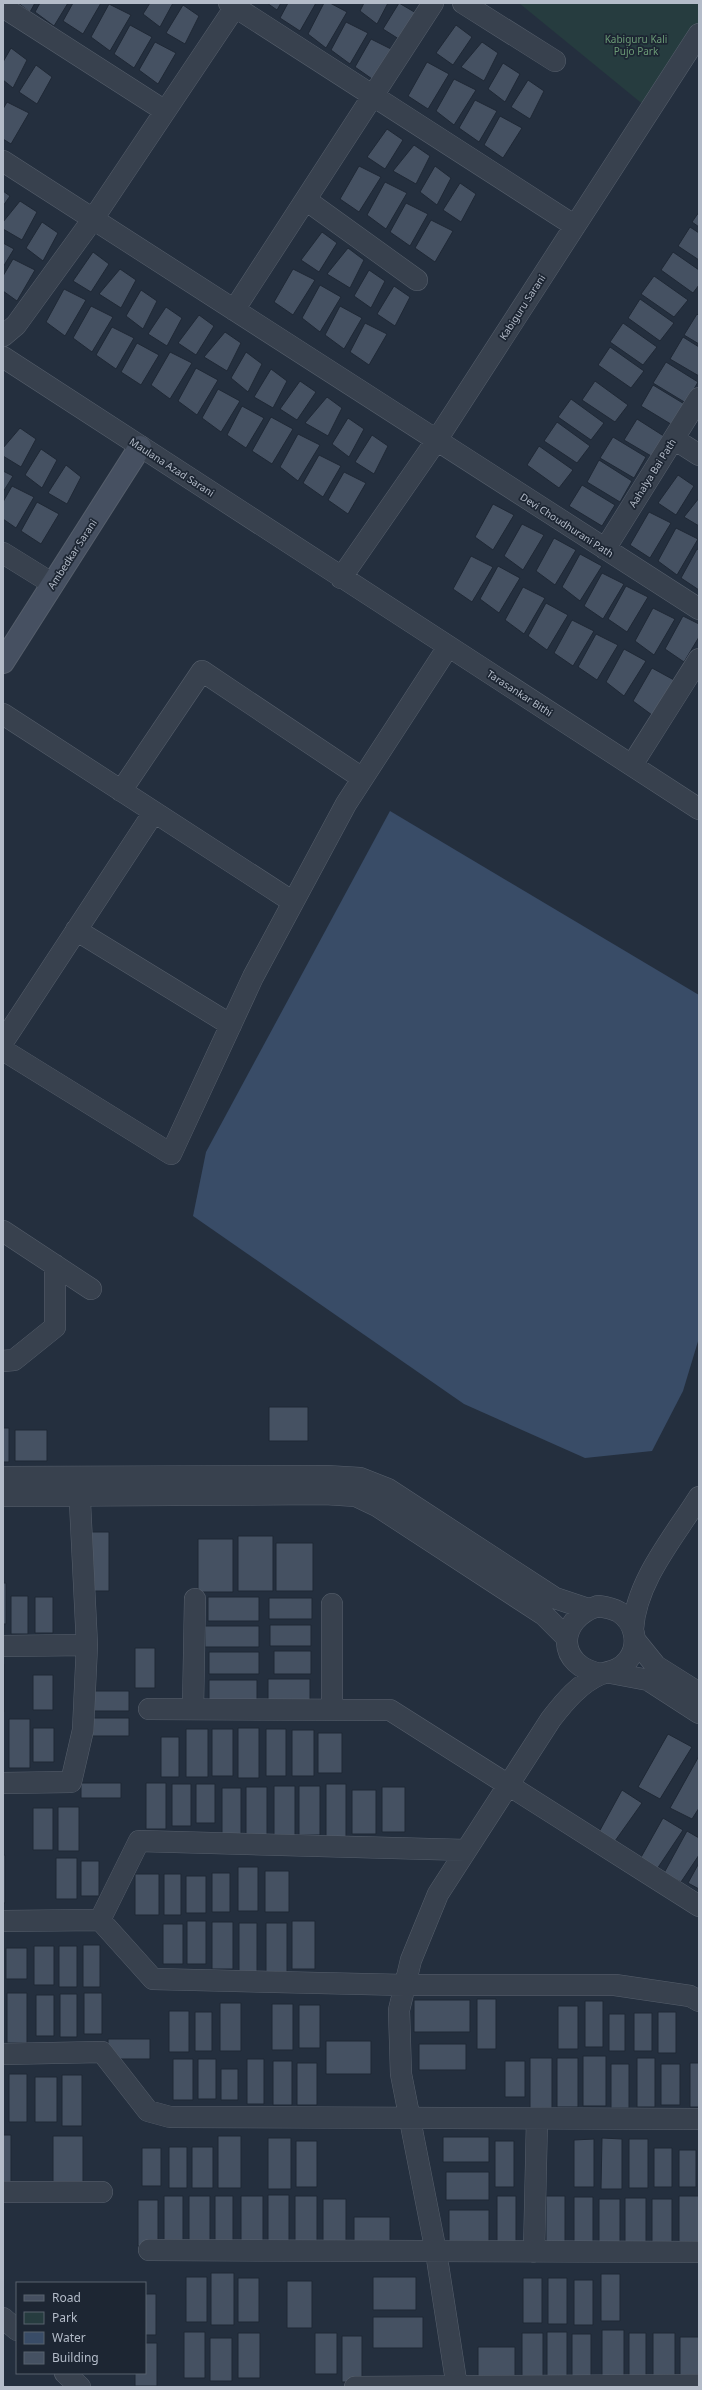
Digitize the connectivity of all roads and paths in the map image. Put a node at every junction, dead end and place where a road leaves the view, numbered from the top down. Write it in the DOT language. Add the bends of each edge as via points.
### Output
graph roads {
  1 [pos="433,3"];
  2 [pos="463,3"];
  3 [pos="232,5"];
  4 [pos="3,7"];
  5 [pos="699,34"];
  6 [pos="554,61"];
  7 [pos="373,96"];
  8 [pos="165,112"];
  9 [pos="3,161"];
  10 [pos="306,200"];
  11 [pos="93,219"];
  12 [pos="575,226"];
  13 [pos="417,280"];
  14 [pos="234,310"];
  15 [pos="3,336"];
  16 [pos="3,357"];
  17 [pos="699,398"];
  18 [pos="674,439"];
  19 [pos="436,441"];
  20 [pos="140,447"];
  21 [pos="699,455"];
  22 [pos="605,549"];
  23 [pos="3,552"];
  24 [pos="341,578"];
  25 [pos="53,584"];
  26 [pos="699,609"];
  27 [pos="448,647"];
  28 [pos="699,659"];
  29 [pos="3,662"];
  30 [pos="3,714"];
  31 [pos="632,765"];
  32 [pos="362,778"];
  33 [pos="121,791"];
  34 [pos="699,809"];
  35 [pos="154,812"];
  36 [pos="293,902"];
  37 [pos="76,930"];
  38 [pos="231,1025"];
  39 [pos="3,1042"];
  40 [pos="3,1050"];
  41 [pos="3,1231"];
  42 [pos="55,1265"];
  43 [pos="91,1289"];
  44 [pos="3,1361"];
  45 [pos="3,1477"];
  46 [pos="79,1486"];
  47 [pos="3,1496"];
  48 [pos="699,1497"];
  49 [pos="654,1567"];
  50 [pos="195,1599"];
  51 [pos="332,1604"];
  52 [pos="593,1608"];
  53 [pos="634,1634"];
  54 [pos="567,1638"];
  55 [pos="87,1645"];
  56 [pos="3,1646"];
  57 [pos="571,1658"];
  58 [pos="606,1674"];
  59 [pos="699,1694"];
  60 [pos="149,1709"];
  61 [pos="193,1709"];
  62 [pos="332,1710"];
  63 [pos="699,1713"];
  64 [pos="551,1719"];
  65 [pos="3,1783"];
  66 [pos="508,1786"];
  67 [pos="466,1850"];
  68 [pos="699,1906"];
  69 [pos="100,1920"];
  70 [pos="3,1921"];
  71 [pos="405,1984"];
  72 [pos="699,2001"];
  73 [pos="3,2054"];
  74 [pos="409,2119"];
  75 [pos="537,2119"];
  76 [pos="699,2119"];
  77 [pos="3,2192"];
  78 [pos="102,2192"];
  79 [pos="149,2250"];
  80 [pos="436,2252"];
  81 [pos="534,2252"];
  82 [pos="699,2252"];
  83 [pos="3,2318"];
  84 [pos="16,2329"];
  85 [pos="66,2374"];
  86 [pos="699,2385"];
  87 [pos="457,2386"];
  88 [pos="80,2387"];
  89 [pos="355,2387"];
  1 -- 7 [label="street"];
  2 -- 6 [label="street"];
  3 -- 7 [label="street"];
  3 -- 8 [label="street"];
  4 -- 8 [label="street"];
  5 -- 12 [label="street, Kabiguru Sarani"];
  7 -- 10 [label="street"];
  7 -- 12 [label="street"];
  8 -- 11 [label="street"];
  9 -- 11 [label="street, Devi Choudhurani Path"];
  10 -- 13 [label="street"];
  10 -- 14 [label="street"];
  11 -- 14 [label="street, Devi Choudhurani Path"];
  11 -- 15 [label="street" via="16,325"];
  12 -- 19 [label="street, Kabiguru Sarani"];
  14 -- 19 [label="street, Devi Choudhurani Path"];
  16 -- 20 [label="street, Maulana Azad Sarani"];
  17 -- 18 [label="street, Aahalya Bai Path"];
  18 -- 21 [label="street"];
  18 -- 22 [label="street, Aahalya Bai Path"];
  19 -- 22 [label="street, Devi Choudhurani Path"];
  19 -- 24 [label="street, Kabiguru Sarani"];
  20 -- 24 [label="street, Maulana Azad Sarani"];
  20 -- 25 [label="street, Ambedkar Sarani"];
  22 -- 26 [label="street, Devi Choudhurani Path"];
  23 -- 25 [label="street"];
  24 -- 27 [label="street, Tarasankar Bithi"];
  25 -- 29 [label="street, Ambedkar Sarani"];
  27 -- 31 [label="street, Tarasankar Bithi"];
  27 -- 32 [label="street"];
  28 -- 31 [label="street"];
  30 -- 33 [label="street"];
  31 -- 34 [label="street, Tarasankar Bithi"];
  32 -- 33 [label="street" via="202,671"];
  32 -- 36 [label="street"];
  33 -- 35 [label="street"];
  35 -- 36 [label="street"];
  35 -- 37 [label="street"];
  36 -- 38 [label="street"];
  37 -- 38 [label="street"];
  37 -- 39 [label="street"];
  38 -- 40 [label="street" via="171,1154"];
  41 -- 42 [label="street"];
  42 -- 43 [label="street"];
  42 -- 44 [label="street" via="55,1327 14,1360"];
  45 -- 46 [label="street"];
  46 -- 47 [label="street"];
  46 -- 52 [label="street" via="360,1478 388,1489 554,1598"];
  46 -- 54 [label="street" via="356,1496 377,1506 544,1615"];
  46 -- 55 [label="street"];
  48 -- 49 [label="street"];
  49 -- 52 [label="street" via="639,1583 618,1598"];
  49 -- 53 [label="street" via="636,1603"];
  50 -- 61 [label="street"];
  51 -- 62 [label="street"];
  52 -- 53 [label="street" via="619,1612 628,1620"];
  52 -- 54 [label="street" via="577,1616 569,1627"];
  53 -- 58 [label="street" via="634,1649 629,1660 620,1668"];
  53 -- 59 [label="street" via="656,1666"];
  54 -- 57 [label="street"];
  55 -- 56 [label="street"];
  55 -- 65 [label="street" via="83,1730 71,1782"];
  57 -- 58 [label="street" via="578,1666 590,1672"];
  57 -- 64 [label="street" via="569,1677"];
  58 -- 63 [label="street" via="648,1680"];
  58 -- 64 [label="street" via="580,1687 566,1699"];
  60 -- 61 [label="street"];
  61 -- 62 [label="street"];
  62 -- 66 [label="street" via="390,1710"];
  64 -- 66 [label="street"];
  66 -- 67 [label="street"];
  66 -- 68 [label="street"];
  67 -- 69 [label="street" via="139,1841"];
  67 -- 71 [label="street" via="438,1894 411,1960"];
  69 -- 70 [label="street"];
  69 -- 71 [label="street" via="153,1979"];
  71 -- 72 [label="street" via="615,1985 690,1996"];
  71 -- 74 [label="street" via="399,2010 401,2074"];
  73 -- 74 [label="street" via="102,2052 148,2110 170,2117"];
  74 -- 75 [label="street"];
  74 -- 80 [label="street"];
  75 -- 76 [label="street"];
  75 -- 81 [label="street"];
  77 -- 78 [label="street"];
  79 -- 80 [label="street"];
  80 -- 81 [label="street"];
  80 -- 87 [label="street"];
  81 -- 82 [label="street"];
  83 -- 84 [label="street"];
  85 -- 88 [label="street"];
  86 -- 87 [label="street"];
  87 -- 89 [label="street"];
}
